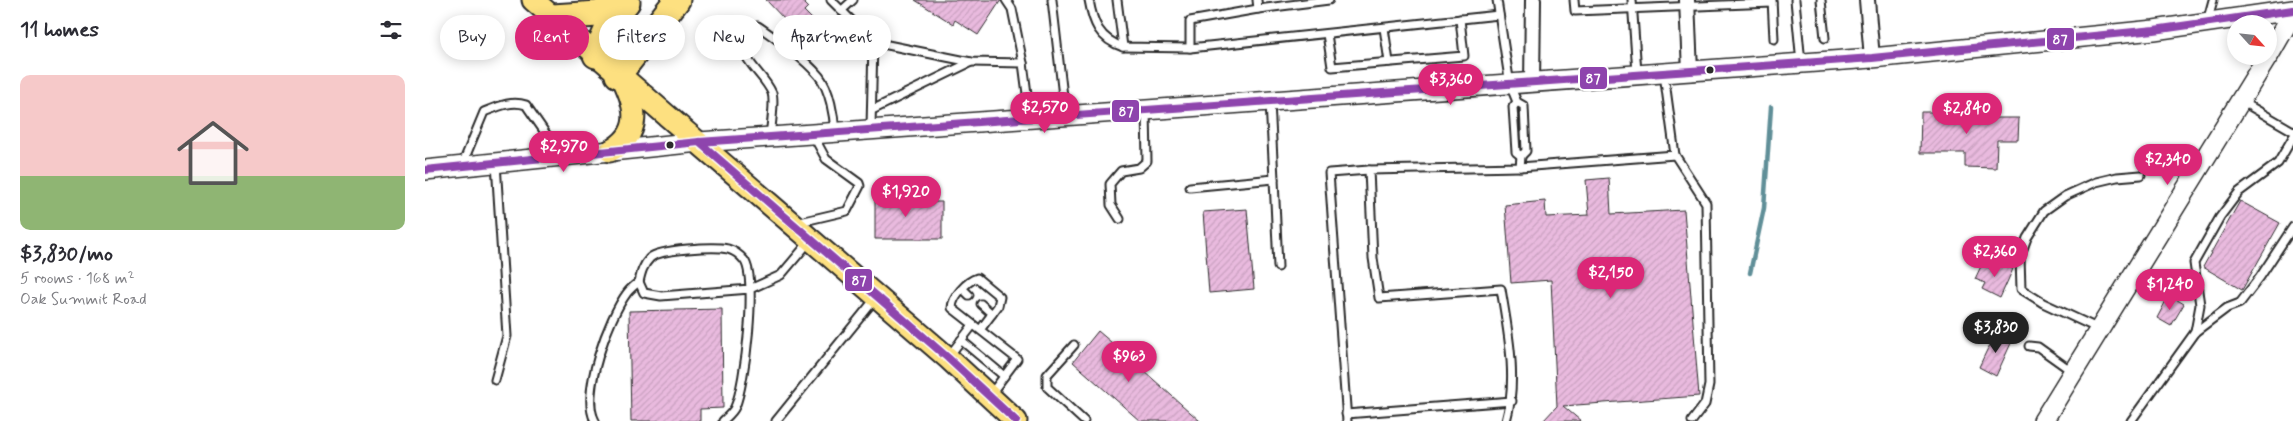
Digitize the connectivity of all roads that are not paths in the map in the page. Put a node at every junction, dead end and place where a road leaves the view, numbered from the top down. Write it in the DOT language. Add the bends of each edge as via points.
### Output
graph roads {
  1 [pos="533,0"];
  2 [pos="677,0"];
  3 [pos="831,0"];
  4 [pos="853,0"];
  5 [pos="1006,0"];
  6 [pos="1052,0"];
  7 [pos="1089,0"];
  8 [pos="1117,0"];
  9 [pos="1257,0"];
  10 [pos="1329,0"];
  11 [pos="1497,0"];
  12 [pos="1533,0"];
  13 [pos="1574,0"];
  14 [pos="1632,0"];
  15 [pos="1795,0"];
  16 [pos="1821,0"];
  17 [pos="1867,0"];
  18 [pos="2213,0"];
  19 [pos="627,1"];
  20 [pos="1772,1"];
  21 [pos="1687,3"];
  22 [pos="1258,9"];
  23 [pos="1633,10"];
  24 [pos="841,11"];
  25 [pos="2293,12"];
  26 [pos="551,15"];
  27 [pos="583,15"];
  28 [pos="845,15"];
  29 [pos="1499,15"];
  30 [pos="1460,19"];
  31 [pos="2207,22"];
  32 [pos="1384,28"];
  33 [pos="1327,34"];
  34 [pos="1825,38"];
  35 [pos="1774,39"];
  36 [pos="2277,40"];
  37 [pos="891,46"];
  38 [pos="1123,47"];
  39 [pos="1190,48"];
  40 [pos="589,49"];
  41 [pos="596,55"];
  42 [pos="1872,58"];
  43 [pos="873,60"];
  44 [pos="971,62"];
  45 [pos="1389,62"];
  46 [pos="1023,63"];
  47 [pos="1801,63"];
  48 [pos="2263,65"];
  49 [pos="1690,72"];
  50 [pos="1664,74"];
  51 [pos="1637,76"];
  52 [pos="620,77"];
  53 [pos="1532,84"];
  54 [pos="1514,93"];
  55 [pos="2240,101"];
  56 [pos="1271,102"];
  57 [pos="872,110"];
  58 [pos="1146,111"];
  59 [pos="1065,116"];
  60 [pos="1030,118"];
  61 [pos="871,130"];
  62 [pos="2293,131"];
  63 [pos="835,133"];
  64 [pos="813,134"];
  65 [pos="770,137"];
  66 [pos="2293,137"];
  67 [pos="699,142"];
  68 [pos="610,152"];
  69 [pos="1675,155"];
  70 [pos="562,156"];
  71 [pos="496,163"];
  72 [pos="462,167"];
  73 [pos="1520,167"];
  74 [pos="425,170"];
  75 [pos="1369,170"];
  76 [pos="2141,175"];
  77 [pos="1274,179"];
  78 [pos="1190,186"];
  79 [pos="1120,219"];
  80 [pos="792,224"];
  81 [pos="2293,227"];
  82 [pos="811,240"];
  83 [pos="1278,267"];
  84 [pos="639,282"];
  85 [pos="750,289"];
  86 [pos="963,289"];
  87 [pos="969,295"];
  88 [pos="877,298"];
  89 [pos="981,304"];
  90 [pos="992,314"];
  91 [pos="976,327"];
  92 [pos="2100,329"];
  93 [pos="2195,332"];
  94 [pos="961,340"];
  95 [pos="1074,345"];
  96 [pos="2029,346"];
  97 [pos="948,358"];
  98 [pos="2073,372"];
  99 [pos="1004,376"];
  100 [pos="495,380"];
  101 [pos="988,396"];
  102 [pos="1512,401"];
  103 [pos="1007,417"];
  104 [pos="1346,417"];
  105 [pos="595,421"];
  106 [pos="723,421"];
  107 [pos="776,421"];
  108 [pos="1084,421"];
  109 [pos="1506,421"];
  110 [pos="1692,421"];
  111 [pos="2043,421"];
  112 [pos="2131,421"];
  1 -- 26 [label="main road"];
  2 -- 52 [label="highway"];
  3 -- 24 [label="lane"];
  4 -- 24 [label="lane"];
  5 -- 46 [label="lane" via="1012,9"];
  6 -- 59 [label="lane"];
  7 -- 38 [label="lane" via="1094,23 1101,35"];
  8 -- 38 [label="lane"];
  9 -- 22 [label="lane"];
  10 -- 22 [label="lane"];
  11 -- 29 [label="lane"];
  12 -- 53 [label="street"];
  13 -- 23 [label="lane" via="1575,11"];
  14 -- 23 [label="lane"];
  15 -- 47 [label="lane"];
  16 -- 34 [label="lane"];
  17 -- 42 [label="street"];
  18 -- 31 [label="lane"];
  19 -- 27 [label="highway" via="598,14"];
  19 -- 41 [label="highway" via="611,21"];
  20 -- 21 [label="lane"];
  20 -- 35 [label="lane"];
  21 -- 23 [label="lane"];
  21 -- 49 [label="street"];
  22 -- 39 [label="lane" via="1190,21"];
  23 -- 51 [label="lane"];
  24 -- 28 [label="lane"];
  25 -- 31 [label="main road"];
  25 -- 36 [label="main road"];
  29 -- 30 [label="lane"];
  29 -- 54 [label="lane"];
  30 -- 32 [label="lane"];
  30 -- 45 [label="lane" via="1464,56"];
  31 -- 42 [label="main road"];
  32 -- 33 [label="lane"];
  32 -- 45 [label="lane"];
  33 -- 39 [label="lane"];
  33 -- 45 [label="lane" via="1332,68"];
  37 -- 44 [label="lane"];
  38 -- 39 [label="lane"];
  40 -- 41 [label="main road"];
  41 -- 52 [label="main road"];
  42 -- 47 [label="main road"];
  43 -- 57 [label="lane"];
  44 -- 46 [label="lane"];
  44 -- 57 [label="lane"];
  46 -- 60 [label="lane"];
  47 -- 49 [label="main road"];
  48 -- 55 [label="main road"];
  49 -- 50 [label="main road"];
  50 -- 51 [label="main road"];
  50 -- 69 [label="lane"];
  51 -- 53 [label="main road"];
  52 -- 67 [label="main road"];
  52 -- 68 [label="main road" via="630,93 635,119 626,140"];
  53 -- 54 [label="main road"];
  54 -- 56 [label="main road"];
  54 -- 73 [label="lane" via="1516,152 1521,156"];
  55 -- 62 [label="lane"];
  55 -- 92 [label="main road"];
  56 -- 58 [label="main road"];
  56 -- 77 [label="lane"];
  57 -- 61 [label="lane"];
  58 -- 59 [label="main road"];
  58 -- 79 [label="lane" via="1147,161 1139,168 1121,172 1110,184 1111,205"];
  59 -- 60 [label="main road"];
  60 -- 61 [label="main road"];
  61 -- 63 [label="main road"];
  63 -- 64 [label="main road"];
  63 -- 65 [label="lane" via="834,112 820,77 758,26 744,35 742,43 746,56 773,95"];
  64 -- 65 [label="main road"];
  64 -- 80 [label="lane" via="826,159 860,186 847,212"];
  65 -- 67 [label="main road"];
  66 -- 93 [label="lane" via="2278,163 2234,198 2194,263 2201,305"];
  67 -- 68 [label="main road"];
  67 -- 80 [label="main road"];
  68 -- 70 [label="main road"];
  69 -- 73 [label="lane"];
  69 -- 110 [label="lane" via="1706,203 1709,385 1705,404"];
  70 -- 71 [label="main road"];
  70 -- 72 [label="lane" via="525,105 520,103 484,112"];
  71 -- 72 [label="main road"];
  71 -- 100 [label="lane" via="507,336"];
  72 -- 74 [label="main road"];
  73 -- 75 [label="lane"];
  75 -- 102 [label="lane" via="1373,258 1379,298 1501,289 1511,364"];
  75 -- 104 [label="lane" via="1329,173"];
  76 -- 92 [label="lane" via="2096,182 2065,196 2044,211 2027,238 2020,257 2021,289 2043,303"];
  77 -- 78 [label="lane"];
  77 -- 83 [label="lane"];
  80 -- 82 [label="main road"];
  81 -- 93 [label="lane" via="2239,303"];
  82 -- 85 [label="lane" via="781,274"];
  82 -- 88 [label="main road"];
  84 -- 85 [label="lane" via="644,293 661,296"];
  84 -- 85 [label="lane" via="651,257 678,250 727,248 746,262"];
  84 -- 105 [label="lane" via="627,292 600,353 591,388 591,414"];
  85 -- 106 [label="lane" via="744,379 735,408"];
  86 -- 87 [label="lane"];
  86 -- 90 [label="lane" via="969,280 977,278 985,284 1000,297"];
  86 -- 91 [label="lane" via="952,303 952,308"];
  88 -- 97 [label="main road"];
  88 -- 107 [label="lane"];
  89 -- 90 [label="lane"];
  90 -- 91 [label="lane"];
  91 -- 94 [label="lane"];
  91 -- 99 [label="lane" via="1017,359"];
  92 -- 98 [label="main road"];
  93 -- 112 [label="lane"];
  94 -- 97 [label="lane"];
  94 -- 99 [label="lane"];
  95 -- 108 [label="lane" via="1047,375 1046,382 1047,387"];
  96 -- 98 [label="lane" via="2038,348"];
  97 -- 101 [label="main road"];
  98 -- 111 [label="main road"];
  99 -- 101 [label="lane"];
  101 -- 103 [label="main road"];
  102 -- 104 [label="lane"];
  102 -- 109 [label="lane"];
}
